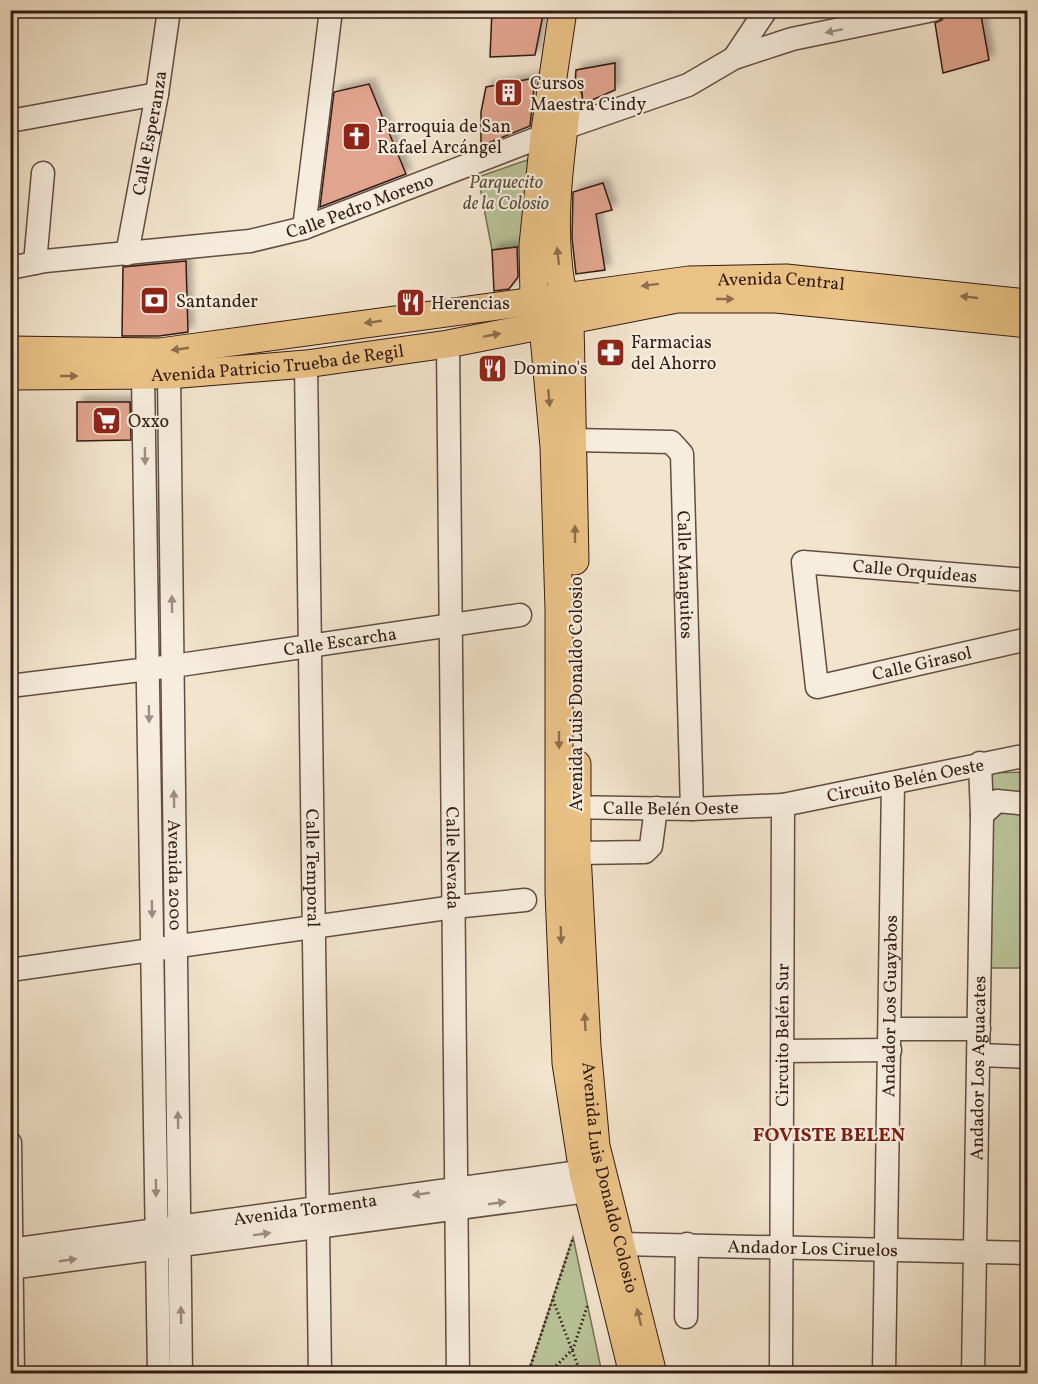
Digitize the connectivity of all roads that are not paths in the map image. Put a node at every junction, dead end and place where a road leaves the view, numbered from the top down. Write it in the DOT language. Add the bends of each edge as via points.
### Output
graph roads {
  1 [pos="169,10"];
  2 [pos="331,10"];
  3 [pos="562,10"];
  4 [pos="581,10"];
  5 [pos="766,10"];
  6 [pos="933,10"];
  7 [pos="734,58"];
  8 [pos="157,94"];
  9 [pos="10,121"];
  10 [pos="554,132"];
  11 [pos="43,173"];
  12 [pos="304,228"];
  13 [pos="127,254"];
  14 [pos="35,263"];
  15 [pos="10,268"];
  16 [pos="562,296"];
  17 [pos="534,299"];
  18 [pos="1028,303"];
  19 [pos="570,322"];
  20 [pos="1028,324"];
  21 [pos="543,326"];
  22 [pos="448,344"];
  23 [pos="10,350"];
  24 [pos="306,364"];
  25 [pos="10,376"];
  26 [pos="156,376"];
  27 [pos="574,440"];
  28 [pos="1028,580"];
  29 [pos="520,615"];
  30 [pos="451,624"];
  31 [pos="1028,639"];
  32 [pos="310,645"];
  33 [pos="160,667"];
  34 [pos="10,686"];
  35 [pos="817,687"];
  36 [pos="1028,755"];
  37 [pos="980,763"];
  38 [pos="893,783"];
  39 [pos="1028,804"];
  40 [pos="783,805"];
  41 [pos="568,807"];
  42 [pos="656,808"];
  43 [pos="692,809"];
  44 [pos="982,815"];
  45 [pos="577,853"];
  46 [pos="525,900"];
  47 [pos="454,907"];
  48 [pos="314,927"];
  49 [pos="176,946"];
  50 [pos="152,950"];
  51 [pos="10,970"];
  52 [pos="979,1029"];
  53 [pos="890,1039"];
  54 [pos="783,1051"];
  55 [pos="979,1056"];
  56 [pos="1028,1057"];
  57 [pos="10,1143"];
  58 [pos="591,1178"];
  59 [pos="457,1199"];
  60 [pos="317,1217"];
  61 [pos="180,1236"];
  62 [pos="157,1239"];
  63 [pos="687,1244"];
  64 [pos="611,1246"];
  65 [pos="782,1246"];
  66 [pos="887,1250"];
  67 [pos="975,1253"];
  68 [pos="1028,1253"];
  69 [pos="11,1259"];
  70 [pos="686,1317"];
  71 [pos="13,1374"];
  72 [pos="159,1374"];
  73 [pos="181,1374"];
  74 [pos="320,1374"];
  75 [pos="458,1374"];
  76 [pos="633,1374"];
  77 [pos="653,1374"];
  78 [pos="781,1374"];
  79 [pos="884,1374"];
  80 [pos="973,1374"];
  1 -- 8 [label="street, Calle Esperanza"];
  2 -- 12 [label="street"];
  3 -- 10 [label="main road"];
  4 -- 10 [label="main road, Avenida Luis Donaldo Colosio"];
  5 -- 7 [label="street"];
  6 -- 7 [label="street, Calle Pedro Moreno, one-way" via="792,39"];
  7 -- 10 [label="street, Calle Pedro Moreno" via="688,85"];
  8 -- 9 [label="street"];
  8 -- 13 [label="street, Calle Esperanza"];
  10 -- 12 [label="street, Calle Pedro Moreno"];
  16 -- 10 [label="main road, Avenida Luis Donaldo Colosio, one-way" via="556,240"];
  10 -- 17 [label="main road" via="533,226"];
  11 -- 14 [label="street"];
  12 -- 13 [label="street, Calle Pedro Moreno" via="250,242"];
  13 -- 14 [label="street, Calle Pedro Moreno"];
  14 -- 15 [label="street, Calle Pedro Moreno"];
  16 -- 17 [label="main road, Avenida Central"];
  18 -- 16 [label="main road, Avenida Central, one-way" via="786,278 689,280"];
  16 -- 19 [label="main road, Avenida Luis Donaldo Colosio"];
  17 -- 21 [label="main road"];
  17 -- 23 [label="main road, Avenida Patricio Trueba de Regil, one-way" via="160,352"];
  19 -- 20 [label="main road, Avenida Central, one-way" via="677,299 776,299"];
  19 -- 21 [label="main road, Avenida Central"];
  19 -- 27 [label="main road, Avenida Luis Donaldo Colosio"];
  22 -- 21 [label="main road, Avenida Patricio Trueba de Regil, one-way"];
  21 -- 41 [label="main road, one-way" via="554,447"];
  22 -- 24 [label="main road, Avenida Patricio Trueba de Regil"];
  22 -- 30 [label="street, Calle Nevada"];
  24 -- 26 [label="main road, Avenida Patricio Trueba de Regil"];
  24 -- 32 [label="street, Calle Temporal"];
  25 -- 26 [label="main road, Avenida Patricio Trueba de Regil, one-way"];
  26 -- 33 [label="street, Avenida 2000"];
  41 -- 27 [label="main road, Avenida Luis Donaldo Colosio, one-way"];
  27 -- 43 [label="street, Calle Manguitos" via="671,442 682,454"];
  28 -- 35 [label="street, Calle Orquídeas" via="803,562"];
  29 -- 30 [label="street, Calle Escarcha"];
  30 -- 32 [label="street, Calle Escarcha"];
  30 -- 47 [label="street, Calle Nevada"];
  31 -- 35 [label="street, Calle Girasol"];
  32 -- 33 [label="street, Calle Escarcha"];
  32 -- 48 [label="street, Calle Temporal"];
  33 -- 34 [label="street, Calle Escarcha"];
  49 -- 33 [label="street, Avenida 2000, one-way"];
  33 -- 50 [label="street, Avenida 2000, one-way"];
  36 -- 37 [label="street, Circuito Belén Oeste"];
  37 -- 38 [label="street, Circuito Belén Oeste"];
  37 -- 44 [label="street, Andador Los Aguacates"];
  38 -- 40 [label="street, Circuito Belén Oeste"];
  38 -- 53 [label="street, Andador Los Guayabos"];
  39 -- 44 [label="street" via="997,801"];
  40 -- 43 [label="street, Calle Belén Oeste"];
  40 -- 54 [label="street, Circuito Belén Sur"];
  41 -- 42 [label="street, Calle Belén Oeste"];
  41 -- 45 [label="main road, Avenida Luis Donaldo Colosio"];
  41 -- 58 [label="main road, one-way" via="566,1063"];
  42 -- 43 [label="street, Calle Belén Oeste"];
  42 -- 45 [label="street" via="651,846 645,852"];
  44 -- 52 [label="street, Andador Los Aguacates"];
  58 -- 45 [label="main road, Avenida Luis Donaldo Colosio, one-way" via="596,1146"];
  46 -- 47 [label="street"];
  47 -- 48 [label="street"];
  47 -- 59 [label="street, Calle Nevada"];
  48 -- 49 [label="street"];
  48 -- 60 [label="street, Calle Temporal"];
  49 -- 50 [label="street"];
  61 -- 49 [label="street, Avenida 2000, one-way"];
  50 -- 51 [label="street"];
  50 -- 62 [label="street, Avenida 2000, one-way"];
  52 -- 53 [label="street"];
  52 -- 55 [label="street, Andador Los Aguacates"];
  53 -- 54 [label="street"];
  53 -- 66 [label="street, Andador Los Guayabos"];
  54 -- 65 [label="street, Circuito Belén Sur"];
  55 -- 56 [label="street"];
  55 -- 67 [label="street, Andador Los Aguacates"];
  57 -- 69 [label="street"];
  58 -- 59 [label="street, Avenida Tormenta"];
  58 -- 64 [label="main road"];
  59 -- 60 [label="street, Avenida Tormenta"];
  59 -- 75 [label="street, Calle Nevada"];
  60 -- 61 [label="street, Avenida Tormenta"];
  60 -- 74 [label="street, Calle Temporal"];
  61 -- 62 [label="street, Avenida Tormenta"];
  73 -- 61 [label="street, Avenida 2000, one-way"];
  62 -- 69 [label="street, Avenida Tormenta"];
  62 -- 72 [label="street, Avenida 2000"];
  63 -- 64 [label="street, Andador Los Ciruelos"];
  63 -- 65 [label="street, Andador Los Ciruelos"];
  63 -- 70 [label="street"];
  64 -- 76 [label="main road"];
  77 -- 64 [label="main road, Avenida Luis Donaldo Colosio, one-way"];
  65 -- 66 [label="street, Andador Los Ciruelos"];
  65 -- 78 [label="street, Circuito Belén Sur"];
  66 -- 67 [label="street, Andador Los Ciruelos"];
  66 -- 79 [label="street, Andador Los Guayabos"];
  67 -- 68 [label="street, Andador Los Ciruelos"];
  67 -- 80 [label="street, Andador Los Aguacates"];
  69 -- 71 [label="street"];
}
